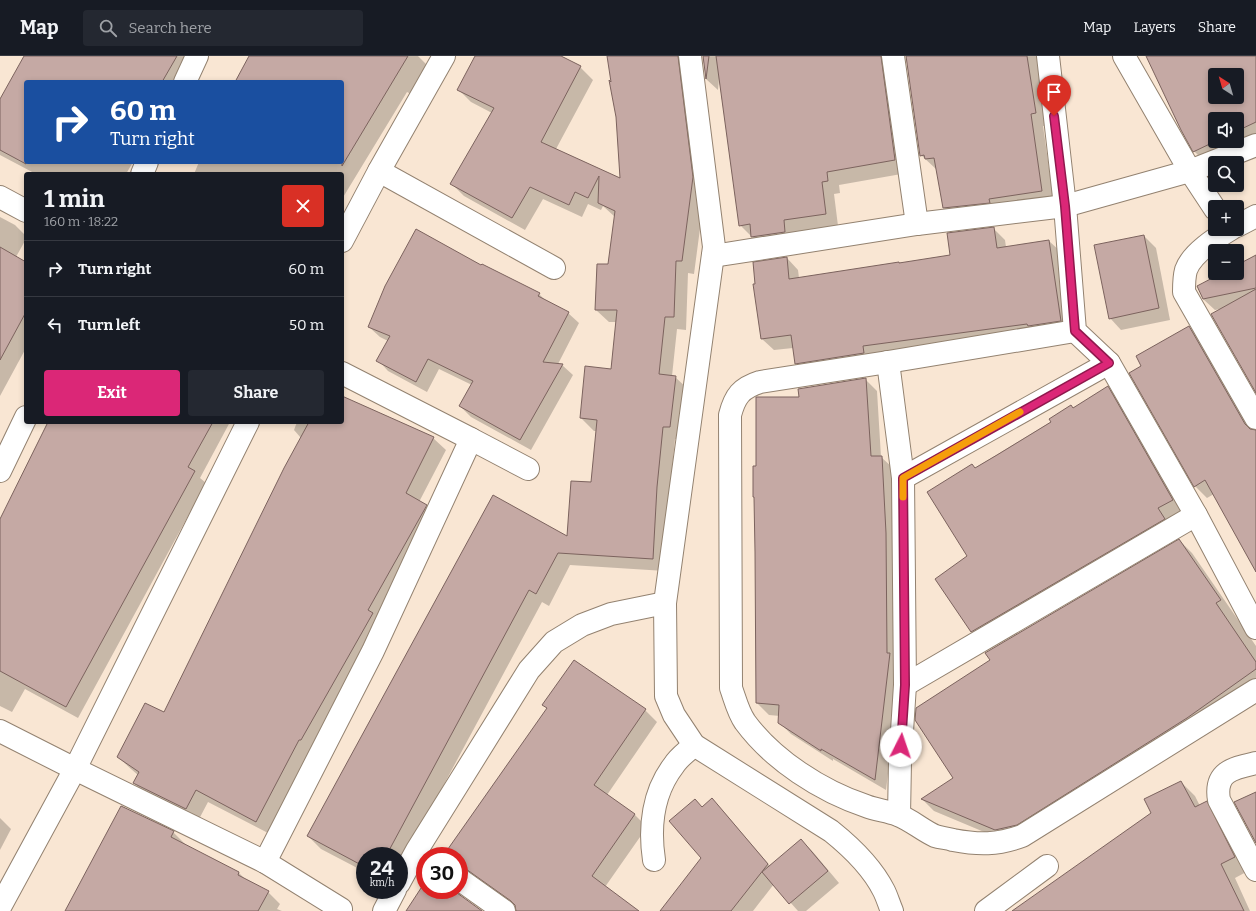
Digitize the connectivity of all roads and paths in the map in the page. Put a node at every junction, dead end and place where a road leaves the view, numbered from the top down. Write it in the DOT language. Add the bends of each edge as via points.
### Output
graph roads {
  1 [pos="197,56"];
  2 [pos="444,56"];
  3 [pos="690,56"];
  4 [pos="893,56"];
  5 [pos="1048,56"];
  6 [pos="1124,56"];
  7 [pos="186,80"];
  8 [pos="1256,145"];
  9 [pos="379,171"];
  10 [pos="1190,171"];
  11 [pos="0,197"];
  12 [pos="1210,200"];
  13 [pos="1065,206"];
  14 [pos="24,210"];
  15 [pos="1256,216"];
  16 [pos="1244,222"];
  17 [pos="917,224"];
  18 [pos="1221,236"];
  19 [pos="344,237"];
  20 [pos="713,256"];
  21 [pos="554,268"];
  22 [pos="1075,331"];
  23 [pos="888,362"];
  24 [pos="1109,363"];
  25 [pos="344,374"];
  26 [pos="1256,418"];
  27 [pos="24,421"];
  28 [pos="247,424"];
  29 [pos="471,439"];
  30 [pos="528,469"];
  31 [pos="0,471"];
  32 [pos="903,478"];
  33 [pos="1196,515"];
  34 [pos="665,603"];
  35 [pos="1256,628"];
  36 [pos="905,685"];
  37 [pos="1256,690"];
  38 [pos="0,731"];
  39 [pos="694,745"];
  40 [pos="1256,763"];
  41 [pos="75,769"];
  42 [pos="899,815"];
  43 [pos="426,847"];
  44 [pos="654,860"];
  45 [pos="416,861"];
  46 [pos="265,862"];
  47 [pos="1047,866"];
  48 [pos="1256,870"];
  49 [pos="408,871"];
  50 [pos="468,885"];
  51 [pos="390,899"];
  52 [pos="0,908"];
  53 [pos="341,909"];
  54 [pos="384,911"];
  55 [pos="504,911"];
  56 [pos="892,911"];
  57 [pos="986,911"];
  1 -- 7 [label="street"];
  2 -- 9 [label="street"];
  3 -- 20 [label="street" via="714,247"];
  4 -- 17 [label="street"];
  5 -- 13 [label="street"];
  6 -- 10 [label="street"];
  8 -- 10 [label="street"];
  9 -- 19 [label="street"];
  9 -- 21 [label="street"];
  10 -- 12 [label="street"];
  10 -- 13 [label="street"];
  11 -- 14 [label="street"];
  13 -- 17 [label="street"];
  13 -- 22 [label="street"];
  15 -- 16 [label="street"];
  17 -- 20 [label="street"];
  18 -- 26 [label="street" via="1192,260 1186,270 1184,292"];
  20 -- 34 [label="street"];
  22 -- 23 [label="street"];
  22 -- 24 [label="street"];
  23 -- 32 [label="street"];
  23 -- 42 [label="street" via="760,382 750,385 733,403 730,415 731,688 745,721 775,753 801,775 866,806"];
  24 -- 32 [label="street"];
  24 -- 33 [label="street"];
  25 -- 29 [label="street"];
  27 -- 31 [label="street"];
  28 -- 41 [label="street"];
  29 -- 30 [label="street"];
  29 -- 46 [label="street" via="373,650"];
  32 -- 36 [label="street"];
  33 -- 35 [label="street"];
  33 -- 36 [label="street"];
  34 -- 39 [label="street" via="666,696 674,715"];
  34 -- 43 [label="street" via="611,614 582,625 554,642 529,670"];
  36 -- 42 [label="street"];
  37 -- 42 [label="street" via="1022,836 1008,841 977,844 936,836"];
  38 -- 41 [label="street"];
  39 -- 44 [label="street" via="674,764 655,801 651,832"];
  39 -- 56 [label="street" via="844,841 884,890"];
  40 -- 48 [label="street" via="1227,772 1217,790 1218,800"];
  41 -- 46 [label="street"];
  41 -- 52 [label="street"];
  45 -- 49 [label="street"];
  46 -- 53 [label="street"];
  47 -- 57 [label="street"];
  50 -- 55 [label="street"];
  51 -- 54 [label="street"];
}
